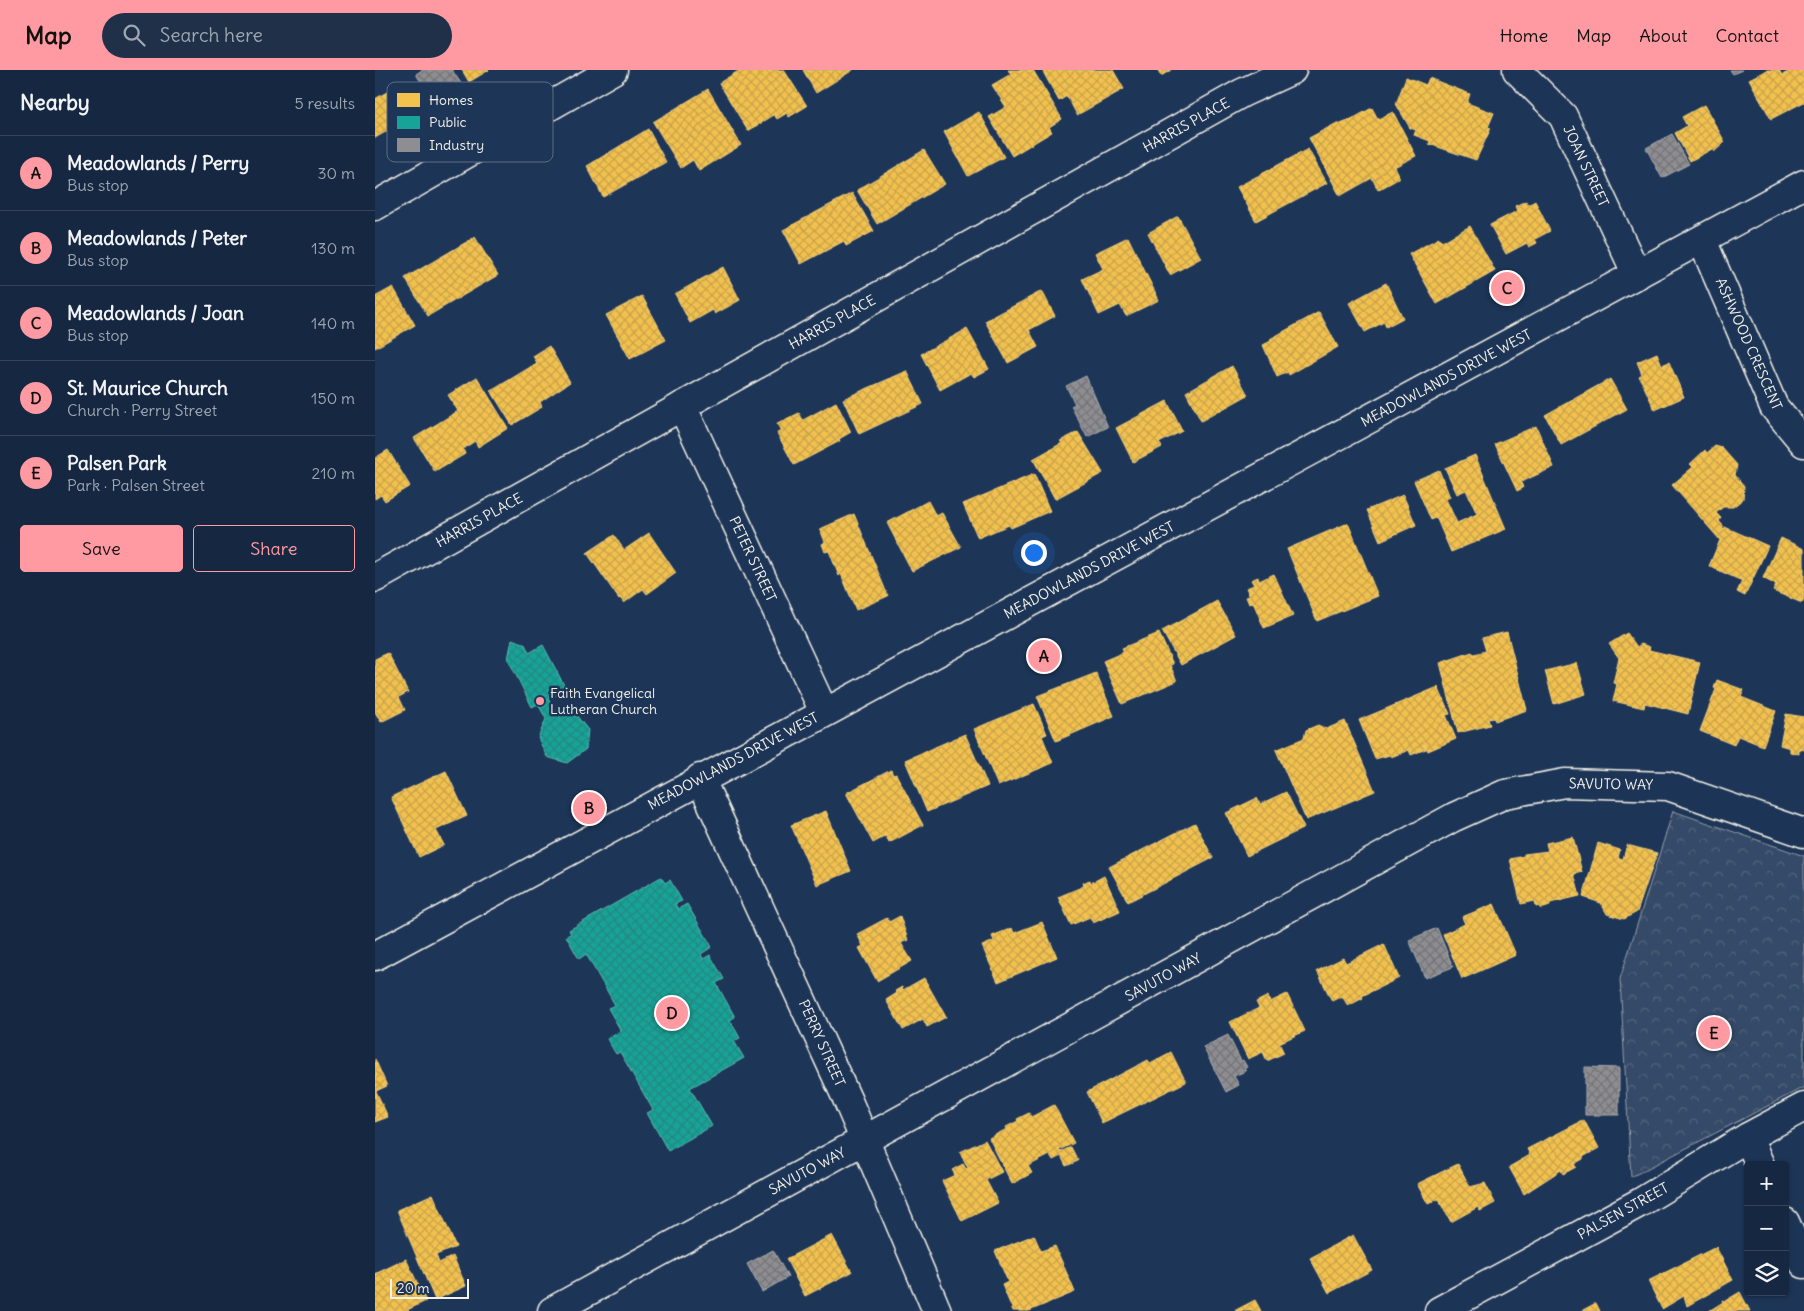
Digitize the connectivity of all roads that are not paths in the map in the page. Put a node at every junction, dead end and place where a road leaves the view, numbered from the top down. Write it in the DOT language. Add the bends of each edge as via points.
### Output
graph roads {
  1 [pos="613,70"];
  2 [pos="1292,70"];
  3 [pos="1517,70"];
  4 [pos="553,104"];
  5 [pos="452,162"];
  6 [pos="1804,184"];
  7 [pos="375,206"];
  8 [pos="1702,240"];
  9 [pos="1637,276"];
  10 [pos="682,406"];
  11 [pos="1804,443"];
  12 [pos="375,578"];
  13 [pos="824,712"];
  14 [pos="700,778"];
  15 [pos="1804,832"];
  16 [pos="375,956"];
  17 [pos="1804,1107"];
  18 [pos="1748,1137"];
  19 [pos="865,1140"];
  20 [pos="1758,1161"];
  21 [pos="1789,1231"];
  22 [pos="1804,1264"];
  23 [pos="552,1311"];
  24 [pos="937,1311"];
  25 [pos="1439,1311"];
  1 -- 4 [label="street"];
  2 -- 10 [label="street, HARRIS PLACE" via="1242,93"];
  3 -- 9 [label="street, JOAN STREET" via="1563,116"];
  5 -- 7 [label="street"];
  6 -- 8 [label="street, MEADOWLANDS DRIVE WEST"];
  8 -- 9 [label="street, MEADOWLANDS DRIVE WEST"];
  8 -- 11 [label="street, ASHWOOD CRESCENT" via="1774,407"];
  9 -- 13 [label="street, MEADOWLANDS DRIVE WEST"];
  10 -- 12 [label="street, HARRIS PLACE"];
  10 -- 13 [label="street, PETER STREET"];
  13 -- 14 [label="street, MEADOWLANDS DRIVE WEST"];
  14 -- 16 [label="street, MEADOWLANDS DRIVE WEST"];
  14 -- 19 [label="street, PERRY STREET"];
  15 -- 19 [label="street, SAVUTO WAY" via="1668,786 1565,783 1505,794 1453,817"];
  17 -- 18 [label="street, PALSEN STREET"];
  18 -- 20 [label="street"];
  18 -- 25 [label="street, PALSEN STREET" via="1641,1202"];
  19 -- 23 [label="street, SAVUTO WAY"];
  19 -- 24 [label="street, PERRY STREET"];
  21 -- 22 [label="street"];
}
